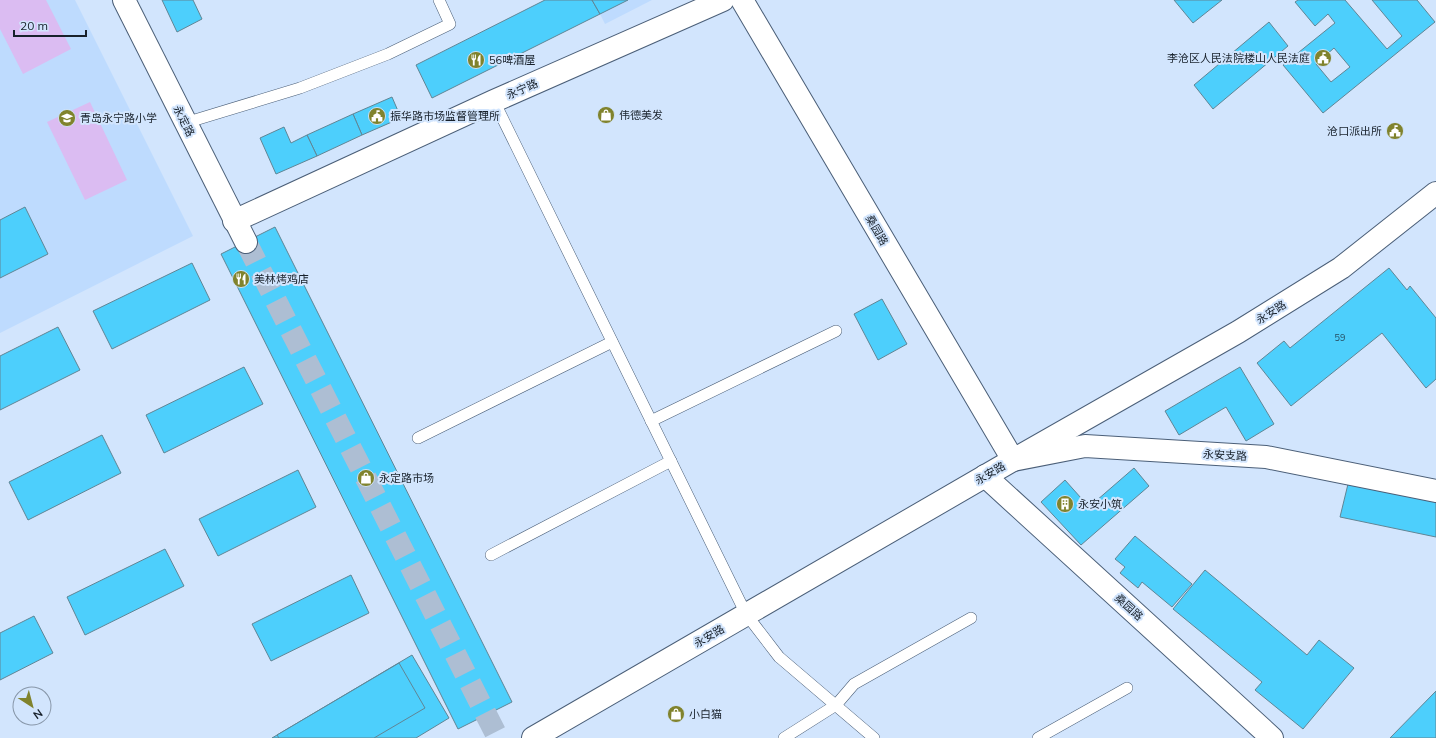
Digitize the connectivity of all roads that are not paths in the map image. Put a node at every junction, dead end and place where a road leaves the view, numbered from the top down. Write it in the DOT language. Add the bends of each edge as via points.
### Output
graph roads {
  1 [pos="124,0"];
  2 [pos="438,0"];
  3 [pos="723,0"];
  4 [pos="742,0"];
  5 [pos="494,101"];
  6 [pos="185,123"];
  7 [pos="1436,193"];
  8 [pos="234,221"];
  9 [pos="246,242"];
  10 [pos="836,331"];
  11 [pos="612,342"];
  12 [pos="651,421"];
  13 [pos="418,438"];
  14 [pos="1013,460"];
  15 [pos="671,461"];
  16 [pos="985,476"];
  17 [pos="1436,491"];
  18 [pos="491,555"];
  19 [pos="746,614"];
  20 [pos="971,618"];
  21 [pos="1127,688"];
  22 [pos="836,705"];
  23 [pos="533,738"];
  24 [pos="784,738"];
  25 [pos="874,738"];
  26 [pos="1038,738"];
  27 [pos="1272,738"];
  1 -- 6 [label="street, 永定路"];
  2 -- 6 [label="lane" via="450,24 388,54 300,88"];
  3 -- 5 [label="street, 永宁路"];
  4 -- 14 [label="street, 桑园路"];
  5 -- 8 [label="street, 永宁路"];
  5 -- 11 [label="lane"];
  6 -- 8 [label="street, 永定路"];
  7 -- 14 [label="street, 永安路" via="1340,268 1238,332"];
  8 -- 9 [label="street, 永定路"];
  10 -- 12 [label="lane"];
  11 -- 12 [label="lane"];
  11 -- 13 [label="lane"];
  12 -- 15 [label="lane"];
  14 -- 16 [label="street, 永安路"];
  14 -- 17 [label="street, 永安支路" via="1085,446 1266,457"];
  15 -- 18 [label="lane"];
  15 -- 19 [label="lane"];
  16 -- 19 [label="street, 永安路"];
  16 -- 27 [label="street, 桑园路"];
  19 -- 22 [label="lane" via="779,657"];
  19 -- 23 [label="street, 永安路"];
  20 -- 22 [label="lane" via="854,684"];
  21 -- 26 [label="lane"];
  22 -- 24 [label="lane"];
  22 -- 25 [label="lane"];
}
